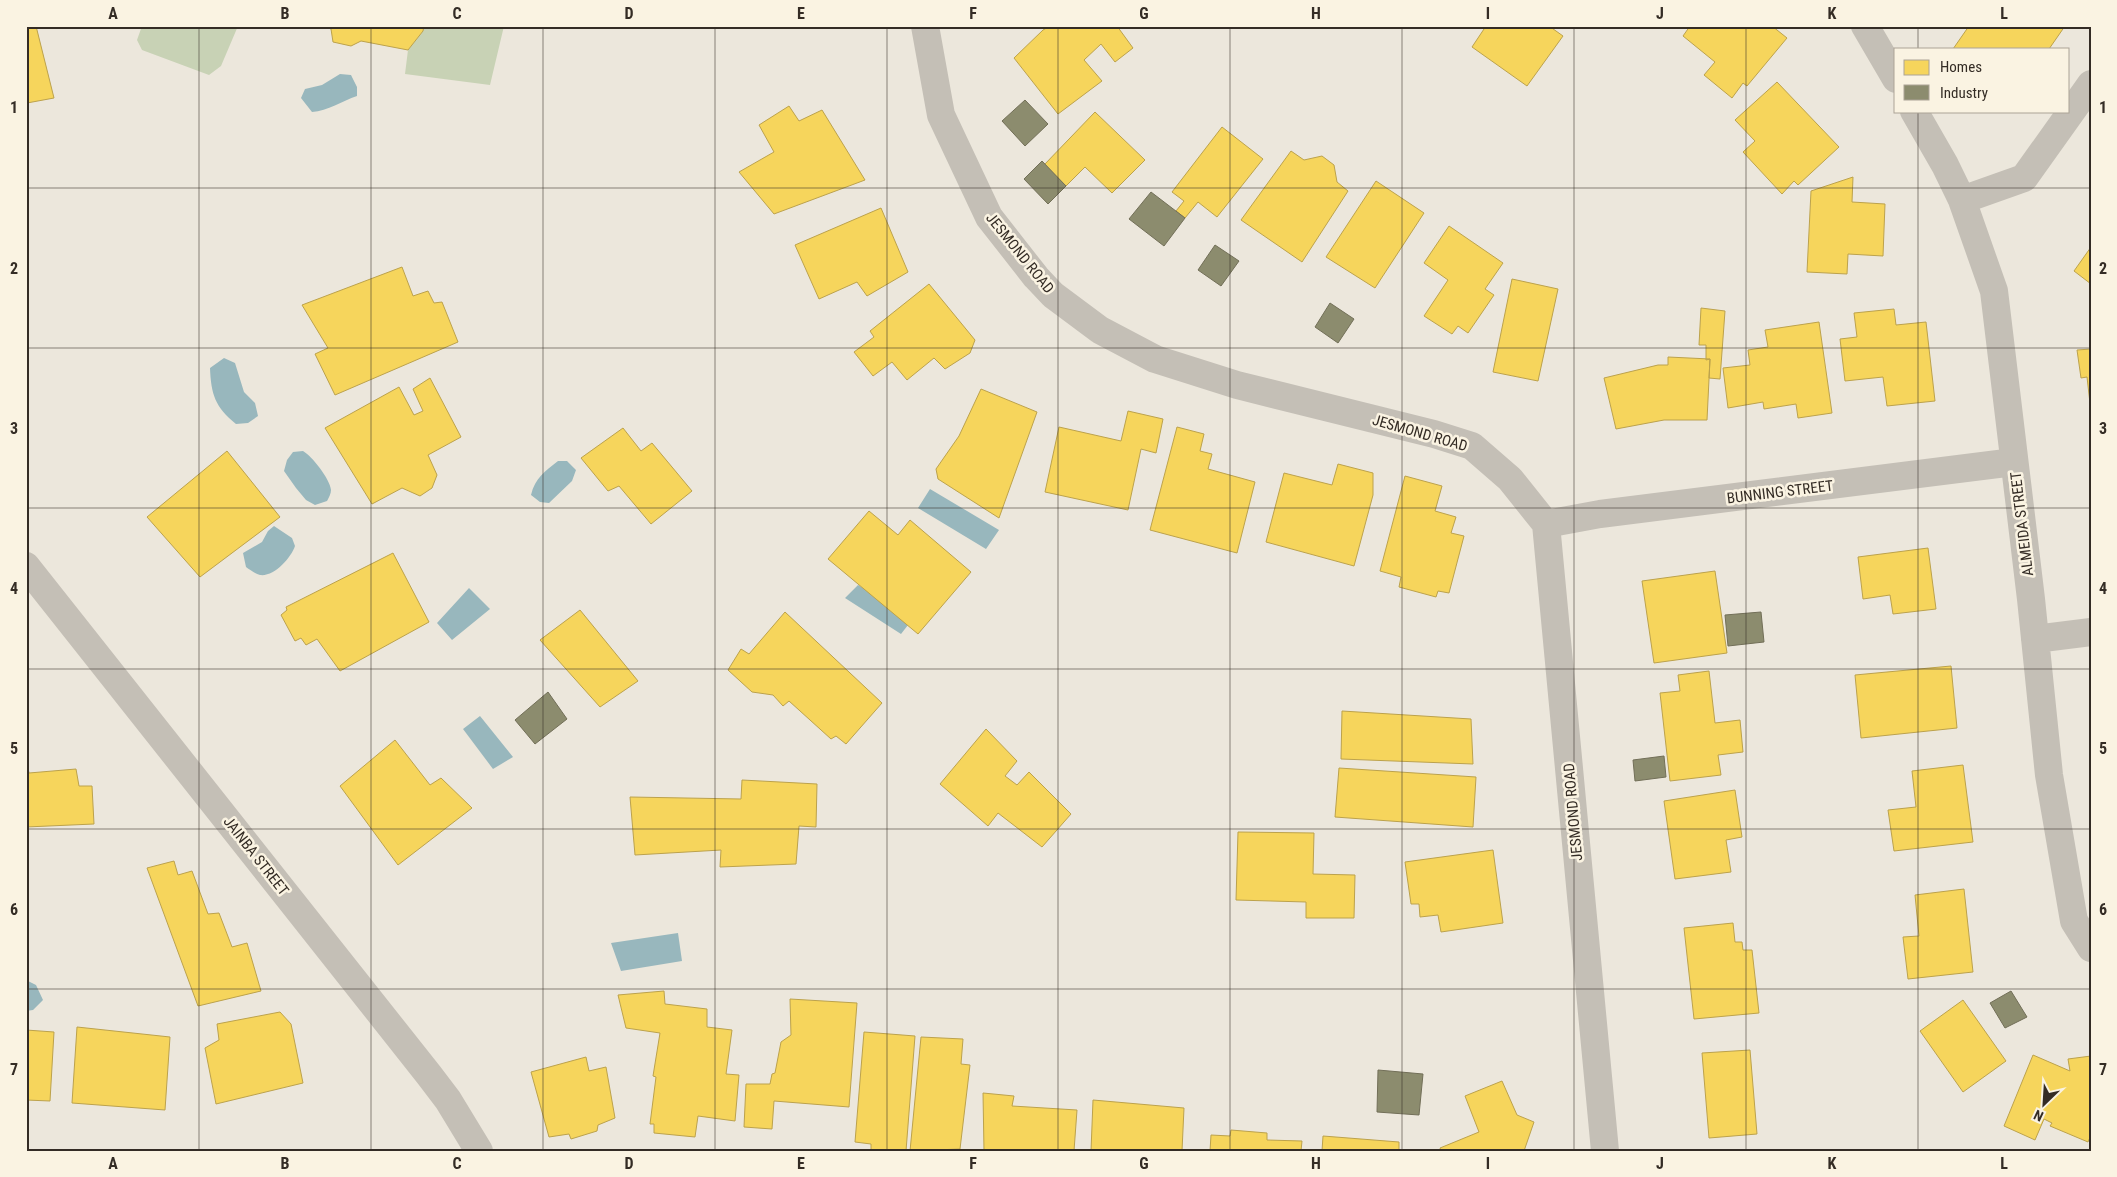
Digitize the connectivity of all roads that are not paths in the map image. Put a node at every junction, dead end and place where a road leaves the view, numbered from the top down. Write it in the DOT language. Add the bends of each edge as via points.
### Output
graph roads {
  1 [pos="925,26"];
  2 [pos="1865,26"];
  3 [pos="1894,77"];
  4 [pos="2091,84"];
  5 [pos="1915,112"];
  6 [pos="1962,200"];
  7 [pos="2014,462"];
  8 [pos="1546,524"];
  9 [pos="30,577"];
  10 [pos="2091,632"];
  11 [pos="2035,639"];
  12 [pos="2091,948"];
  13 [pos="479,1151"];
  14 [pos="1605,1151"];
  1 -- 8 [label="street, JESMOND ROAD" via="941,115 985,209 1052,295 1100,330 1155,359 1237,385 1472,446 1510,478"];
  2 -- 3 [label="street"];
  4 -- 6 [label="street" via="2024,178"];
  5 -- 6 [label="street, ALMEIDA STREET"];
  6 -- 7 [label="street, ALMEIDA STREET" via="1994,291"];
  7 -- 8 [label="street, BUNNING STREET" via="1600,514"];
  7 -- 11 [label="street, ALMEIDA STREET"];
  8 -- 14 [label="street, JESMOND ROAD"];
  9 -- 13 [label="street, JAINBA STREET" via="443,1094"];
  10 -- 11 [label="street"];
  11 -- 12 [label="street, ALMEIDA STREET" via="2050,775 2074,921"];
}
